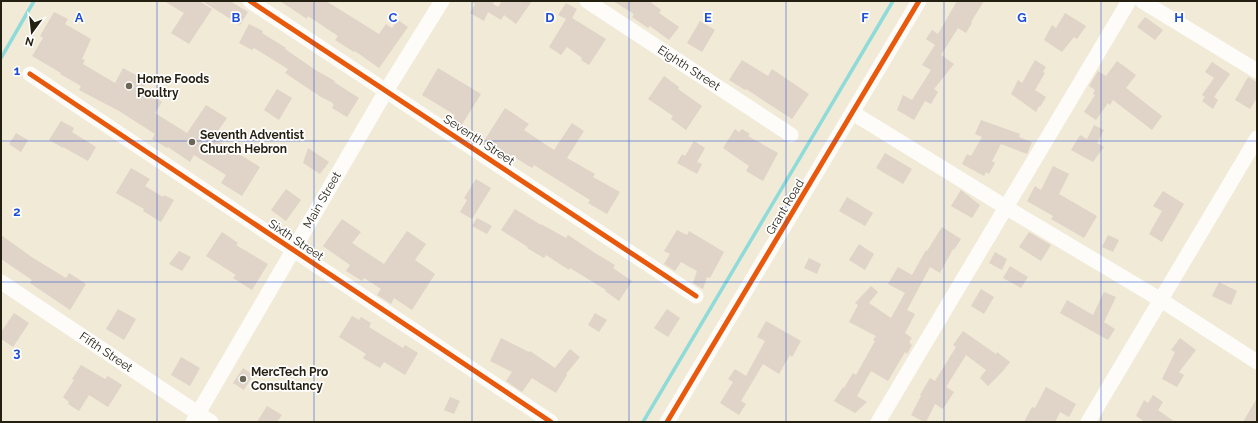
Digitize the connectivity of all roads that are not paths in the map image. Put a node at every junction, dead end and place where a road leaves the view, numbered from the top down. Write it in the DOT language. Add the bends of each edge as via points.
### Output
graph roads {
  1 [pos="250,1"];
  2 [pos="442,1"];
  3 [pos="587,1"];
  4 [pos="919,1"];
  5 [pos="1129,1"];
  6 [pos="1142,1"];
  7 [pos="1257,71"];
  8 [pos="30,74"];
  9 [pos="386,91"];
  10 [pos="853,112"];
  11 [pos="791,135"];
  12 [pos="1257,138"];
  13 [pos="1006,208"];
  14 [pos="293,250"];
  15 [pos="1,282"];
  16 [pos="696,296"];
  17 [pos="1161,300"];
  18 [pos="1257,362"];
  19 [pos="196,418"];
  20 [pos="211,422"];
  21 [pos="551,422"];
  22 [pos="667,422"];
  23 [pos="878,422"];
  24 [pos="1088,422"];
  1 -- 9 [label="street, Seventh Street"];
  2 -- 9 [label="street, Main Street"];
  3 -- 11 [label="street, Eighth Street"];
  4 -- 10 [label="street, Grant Road"];
  5 -- 13 [label="street"];
  6 -- 7 [label="street"];
  8 -- 14 [label="street, Sixth Street"];
  9 -- 14 [label="street, Main Street"];
  9 -- 16 [label="street, Seventh Street"];
  10 -- 13 [label="street"];
  10 -- 22 [label="street, Grant Road"];
  12 -- 17 [label="street"];
  13 -- 17 [label="street"];
  13 -- 23 [label="street"];
  14 -- 19 [label="street, Main Street"];
  14 -- 21 [label="street, Sixth Street"];
  15 -- 19 [label="street, Fifth Street"];
  17 -- 18 [label="street"];
  17 -- 24 [label="street"];
  19 -- 20 [label="street, Fifth Street"];
}
